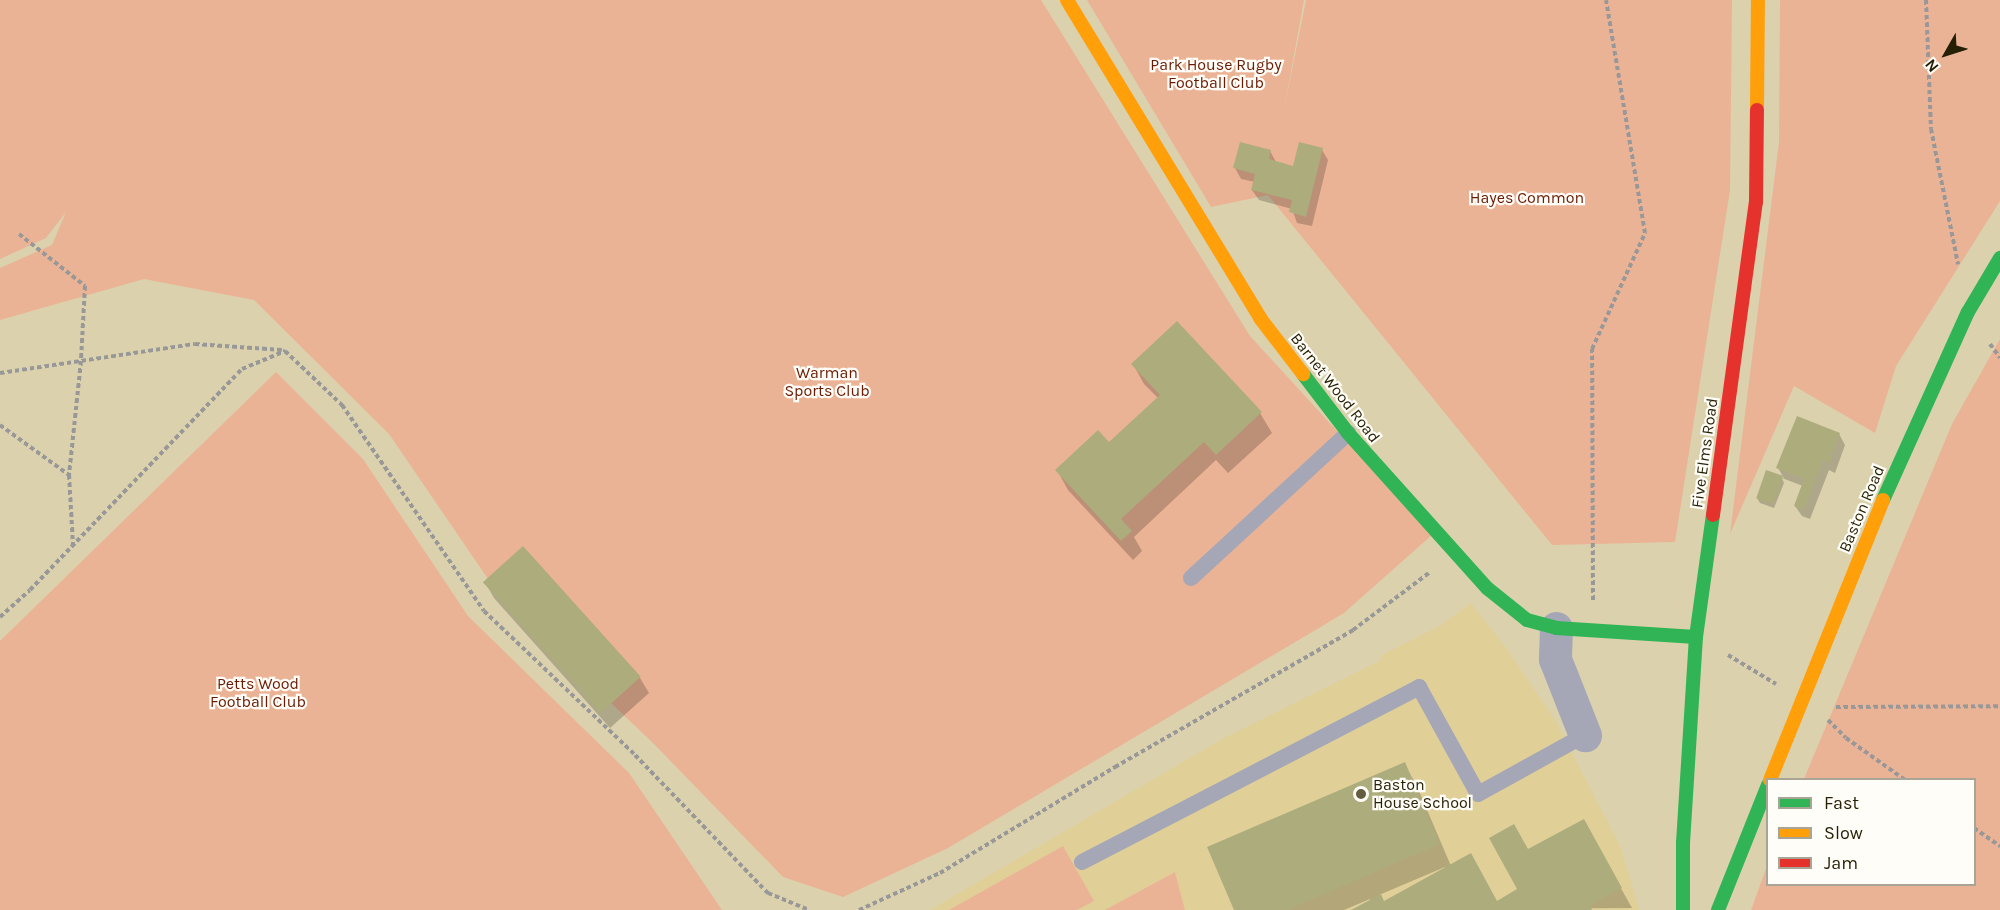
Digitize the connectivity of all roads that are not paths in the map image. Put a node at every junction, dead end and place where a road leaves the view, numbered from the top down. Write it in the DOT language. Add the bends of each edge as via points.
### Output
graph roads {
  1 [pos="1067,0"];
  2 [pos="1758,0"];
  3 [pos="2000,258"];
  4 [pos="1348,433"];
  5 [pos="1191,578"];
  6 [pos="1556,628"];
  7 [pos="1696,637"];
  8 [pos="1585,735"];
  9 [pos="1771,778"];
  10 [pos="1766,788"];
  11 [pos="1082,862"];
  12 [pos="1683,910"];
  13 [pos="1718,910"];
  1 -- 4 [label="street, Barnet Wood Road" via="1260,318"];
  2 -- 7 [label="street, Five Elms Road" via="1756,202"];
  3 -- 9 [label="street, Baston Road" via="1968,312 1864,545"];
  4 -- 5 [label="lane"];
  4 -- 6 [label="street, Barnet Wood Road" via="1487,588 1527,620"];
  6 -- 7 [label="street, Barnet Wood Road"];
  6 -- 8 [label="street" via="1555,659"];
  7 -- 12 [label="street, Five Elms Road" via="1683,843"];
  8 -- 11 [label="lane" via="1478,794 1419,687"];
  10 -- 13 [label="street"];
}
